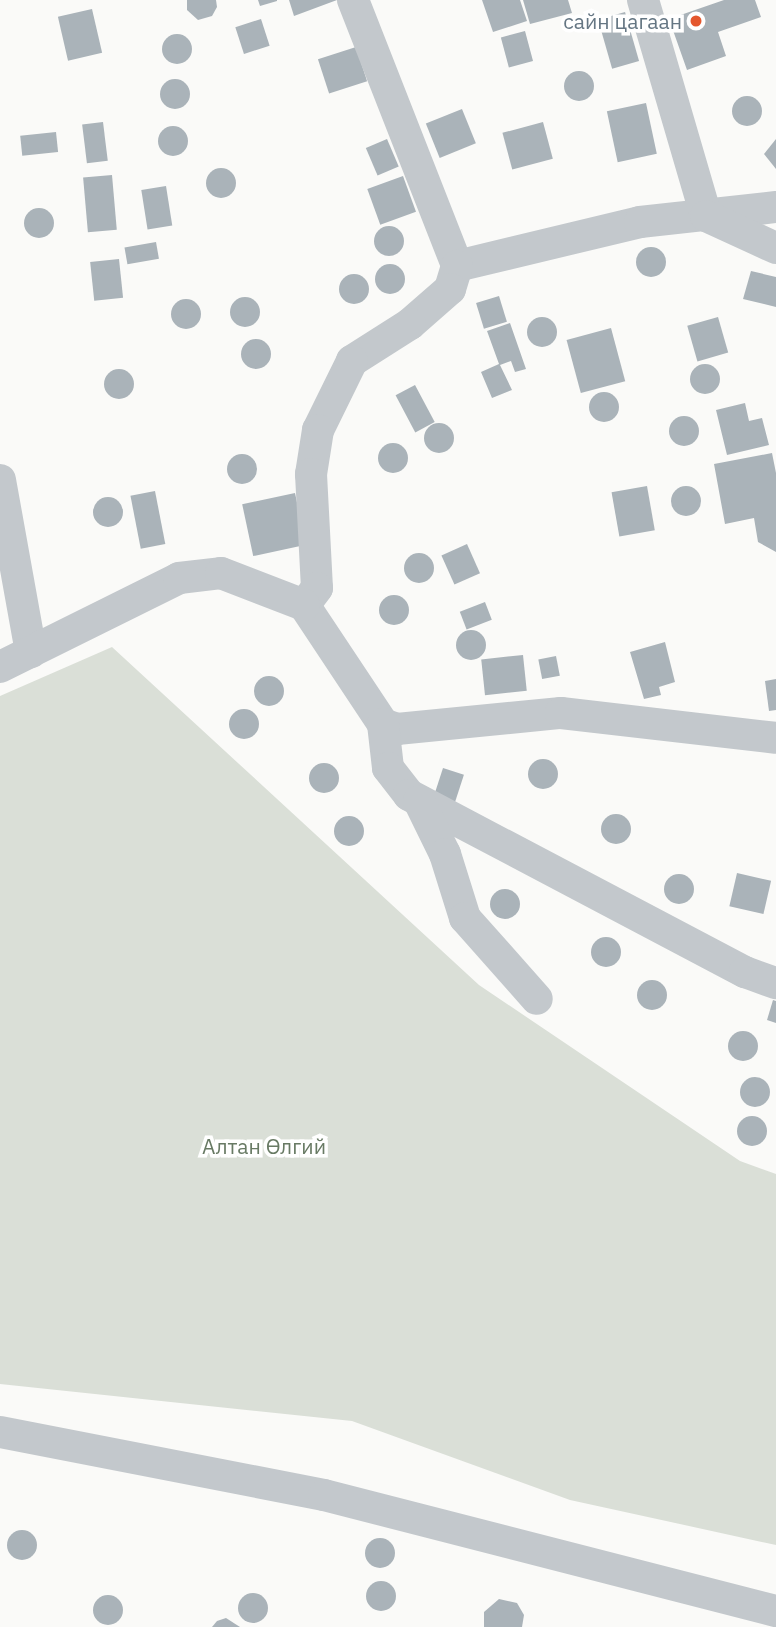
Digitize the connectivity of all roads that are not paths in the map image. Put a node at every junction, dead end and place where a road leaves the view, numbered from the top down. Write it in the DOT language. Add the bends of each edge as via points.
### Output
graph roads {
  1 [pos="353,0"];
  2 [pos="643,0"];
  3 [pos="776,207"];
  4 [pos="706,216"];
  5 [pos="776,248"];
  6 [pos="457,266"];
  7 [pos="0,480"];
  8 [pos="304,605"];
  9 [pos="31,652"];
  10 [pos="0,667"];
  11 [pos="383,724"];
  12 [pos="776,738"];
  13 [pos="419,801"];
  14 [pos="776,983"];
  15 [pos="537,999"];
  16 [pos="0,1432"];
  17 [pos="761,1615"];
  1 -- 6 [label="street"];
  2 -- 4 [label="street"];
  3 -- 4 [label="street"];
  4 -- 5 [label="street"];
  4 -- 6 [label="street" via="640,222"];
  6 -- 8 [label="street" via="450,289 410,324 352,361 318,430 311,474 317,587"];
  7 -- 9 [label="street"];
  8 -- 9 [label="street" via="221,573 178,578"];
  8 -- 11 [label="street"];
  9 -- 10 [label="street"];
  11 -- 12 [label="street" via="397,729 561,713"];
  11 -- 13 [label="street" via="388,768"];
  13 -- 14 [label="street" via="733,966"];
  13 -- 15 [label="street" via="445,854 465,918"];
  16 -- 17 [label="street" via="324,1495"];
}
